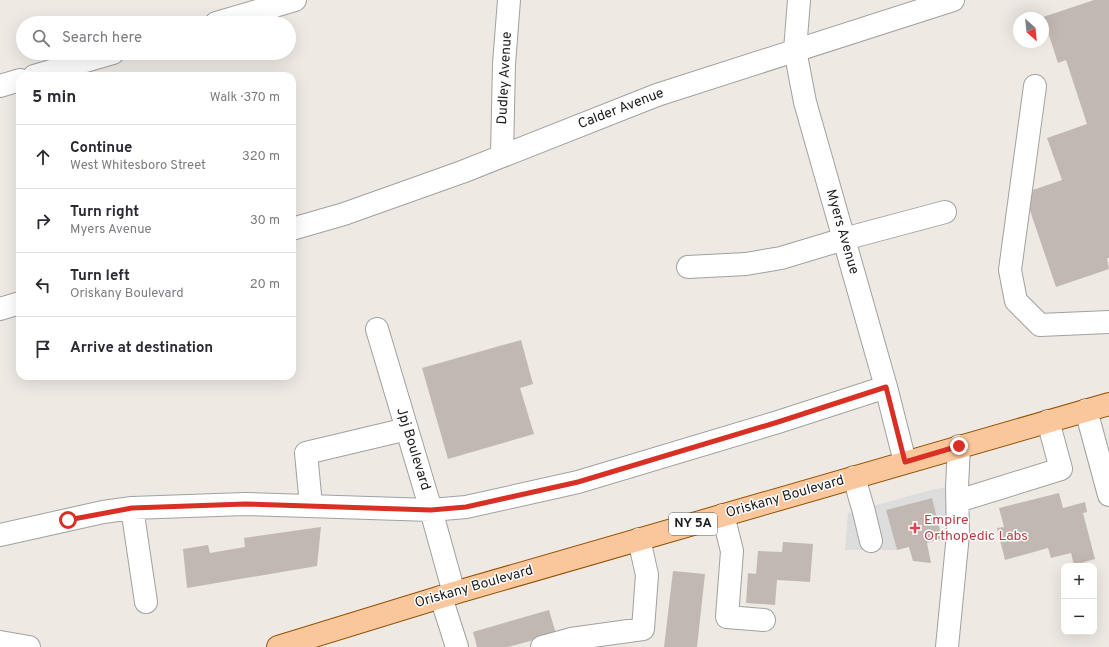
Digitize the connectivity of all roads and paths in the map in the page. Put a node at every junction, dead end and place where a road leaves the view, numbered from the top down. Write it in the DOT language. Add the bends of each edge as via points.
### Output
graph roads {
  1 [pos="295,0"];
  2 [pos="509,0"];
  3 [pos="799,0"];
  4 [pos="947,1"];
  5 [pos="240,16"];
  6 [pos="795,50"];
  7 [pos="89,60"];
  8 [pos="48,72"];
  9 [pos="16,81"];
  10 [pos="0,86"];
  11 [pos="1035,86"];
  12 [pos="502,155"];
  13 [pos="945,212"];
  14 [pos="296,228"];
  15 [pos="844,239"];
  16 [pos="688,267"];
  17 [pos="16,304"];
  18 [pos="0,309"];
  19 [pos="1109,322"];
  20 [pos="377,329"];
  21 [pos="886,387"];
  22 [pos="1109,404"];
  23 [pos="1086,410"];
  24 [pos="1048,421"];
  25 [pos="407,429"];
  26 [pos="959,446"];
  27 [pos="905,462"];
  28 [pos="854,477"];
  29 [pos="1109,495"];
  30 [pos="958,501"];
  31 [pos="311,505"];
  32 [pos="132,508"];
  33 [pos="431,510"];
  34 [pos="724,515"];
  35 [pos="0,535"];
  36 [pos="639,539"];
  37 [pos="871,541"];
  38 [pos="448,595"];
  39 [pos="146,602"];
  40 [pos="764,620"];
  41 [pos="0,642"];
  42 [pos="29,647"];
  43 [pos="278,647"];
  44 [pos="457,647"];
  45 [pos="542,647"];
  46 [pos="948,647"];
  1 -- 5 [label="street"];
  2 -- 12 [label="street, Dudley Avenue" via="504,64"];
  3 -- 6 [label="street, Myers Avenue"];
  4 -- 6 [label="street, Calder Avenue"];
  6 -- 12 [label="street, Calder Avenue" via="657,95"];
  6 -- 15 [label="street, Myers Avenue" via="805,102"];
  7 -- 8 [label="street"];
  9 -- 10 [label="street"];
  11 -- 19 [label="street" via="1010,270 1016,301 1040,325"];
  12 -- 14 [label="street, Calder Avenue" via="344,214"];
  13 -- 15 [label="street"];
  15 -- 16 [label="street" via="781,258 746,264"];
  15 -- 21 [label="street, Myers Avenue"];
  17 -- 18 [label="street"];
  20 -- 25 [label="street, Jpj Boulevard"];
  21 -- 27 [label="street, Myers Avenue"];
  21 -- 33 [label="street" via="578,482 466,507"];
  22 -- 23 [label="main road, Oriskany Boulevard / NY 5A"];
  23 -- 24 [label="main road, Oriskany Boulevard / NY 5A"];
  23 -- 29 [label="street"];
  24 -- 26 [label="main road, Oriskany Boulevard / NY 5A"];
  24 -- 30 [label="street" via="1061,469"];
  25 -- 31 [label="street" via="306,453"];
  25 -- 33 [label="street, Jpj Boulevard"];
  26 -- 27 [label="main road, Oriskany Boulevard / NY 5A"];
  26 -- 30 [label="street"];
  27 -- 28 [label="main road, Oriskany Boulevard / NY 5A"];
  28 -- 34 [label="main road, Oriskany Boulevard / NY 5A"];
  28 -- 37 [label="street"];
  30 -- 46 [label="street" via="958,534"];
  31 -- 32 [label="street" via="245,504"];
  31 -- 33 [label="street"];
  32 -- 35 [label="street"];
  32 -- 39 [label="street"];
  33 -- 38 [label="street, Jpj Boulevard"];
  34 -- 36 [label="main road, Oriskany Boulevard / NY 5A"];
  34 -- 40 [label="street" via="732,551 727,617"];
  36 -- 38 [label="main road, Oriskany Boulevard / NY 5A"];
  36 -- 45 [label="street" via="647,575 643,629 571,639"];
  38 -- 43 [label="main road, Oriskany Boulevard / NY 5A"];
  38 -- 44 [label="street, Jpj Boulevard"];
  41 -- 42 [label="street"];
}
